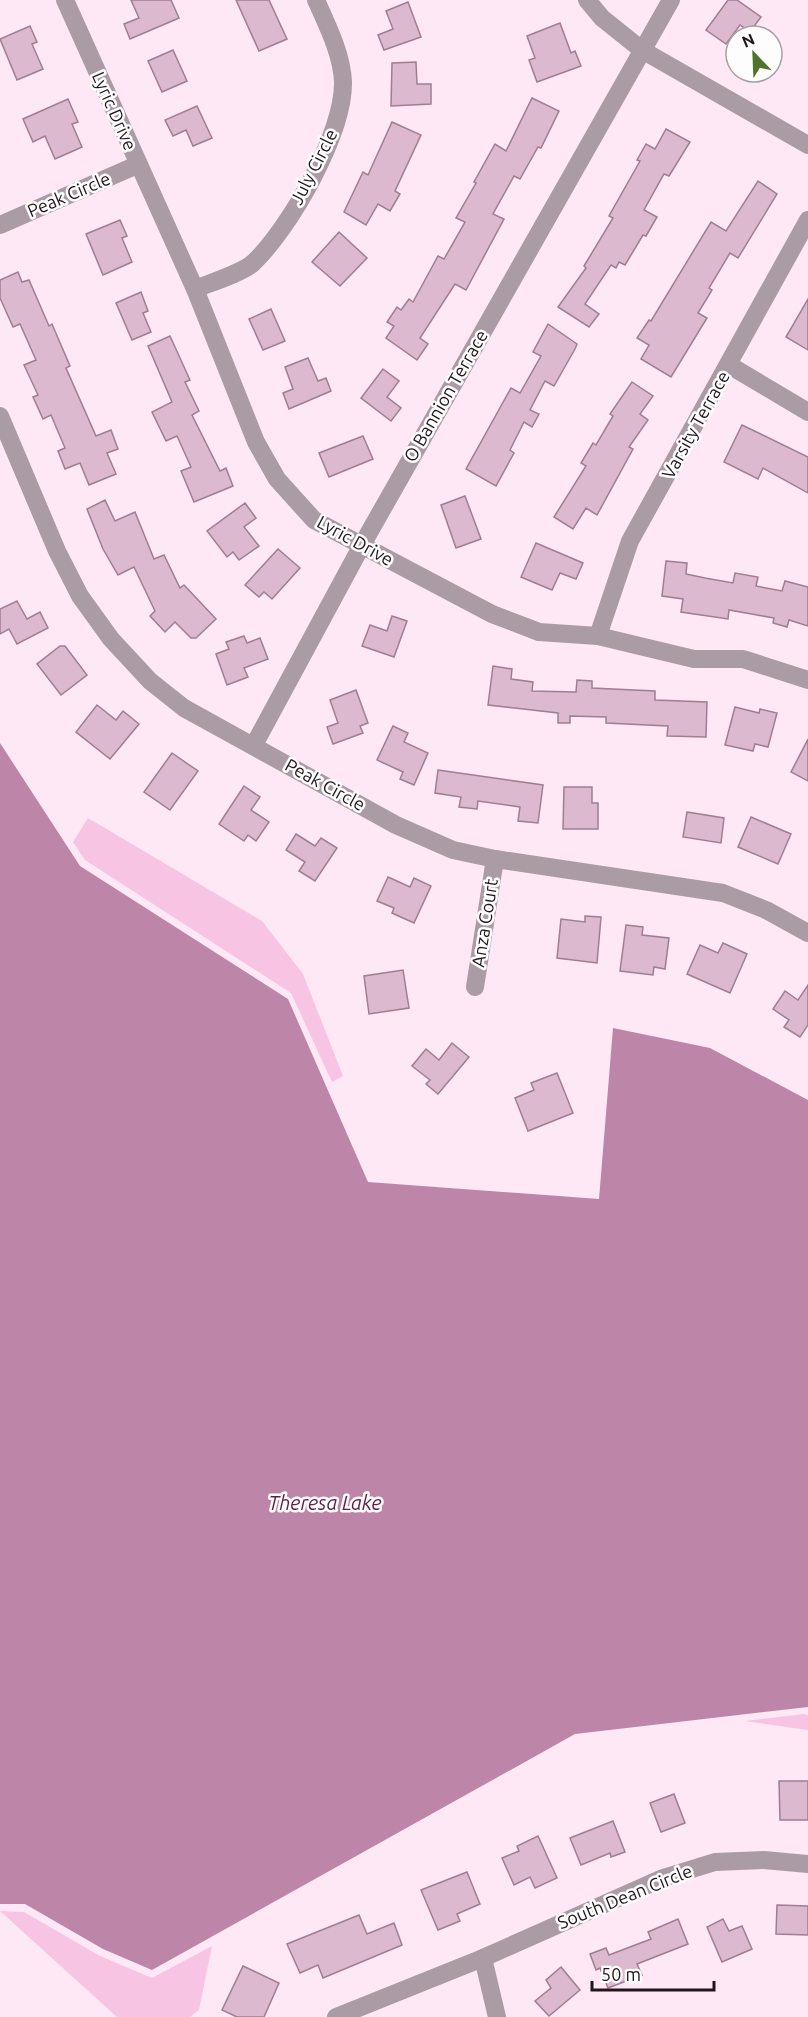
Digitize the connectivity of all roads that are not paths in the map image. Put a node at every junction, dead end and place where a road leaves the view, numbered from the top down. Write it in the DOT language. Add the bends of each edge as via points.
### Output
graph roads {
  1 [pos="66,0"];
  2 [pos="316,0"];
  3 [pos="587,0"];
  4 [pos="671,0"];
  5 [pos="642,50"];
  6 [pos="808,145"];
  7 [pos="137,165"];
  8 [pos="808,220"];
  9 [pos="0,225"];
  10 [pos="195,289"];
  11 [pos="729,365"];
  12 [pos="808,412"];
  13 [pos="0,416"];
  14 [pos="362,545"];
  15 [pos="598,636"];
  16 [pos="808,680"];
  17 [pos="254,745"];
  18 [pos="495,859"];
  19 [pos="808,933"];
  20 [pos="475,987"];
  21 [pos="808,1864"];
  22 [pos="483,1958"];
  23 [pos="336,2017"];
  24 [pos="497,2017"];
  1 -- 7 [label="street, Lyric Drive"];
  2 -- 10 [label="street, July Circle" via="343,80 341,106 330,142 289,216 252,264"];
  3 -- 5 [label="street" via="602,18"];
  4 -- 5 [label="street, O Bannion Terrace"];
  5 -- 6 [label="street"];
  5 -- 14 [label="street, O Bannion Terrace"];
  7 -- 9 [label="street, Peak Circle"];
  7 -- 10 [label="street, Lyric Drive"];
  8 -- 11 [label="street, Varsity Terrace"];
  10 -- 14 [label="street, Lyric Drive" via="256,442 277,479 314,519"];
  11 -- 12 [label="street"];
  11 -- 15 [label="street, Varsity Terrace" via="630,541"];
  13 -- 17 [label="street, Peak Circle" via="57,551 80,596 111,639 150,681 184,708"];
  14 -- 15 [label="street, Lyric Drive" via="492,614 539,632"];
  14 -- 17 [label="street, O Bannion Terrace"];
  15 -- 16 [label="street, Lyric Drive" via="694,659 743,659"];
  17 -- 18 [label="street, Peak Circle" via="396,825 453,850"];
  18 -- 19 [label="street, Peak Circle" via="723,893"];
  18 -- 20 [label="street, Anza Court"];
  21 -- 22 [label="street, South Dean Circle" via="764,1860 716,1862 663,1878"];
  22 -- 23 [label="street, South Dean Circle"];
  22 -- 24 [label="street"];
}
